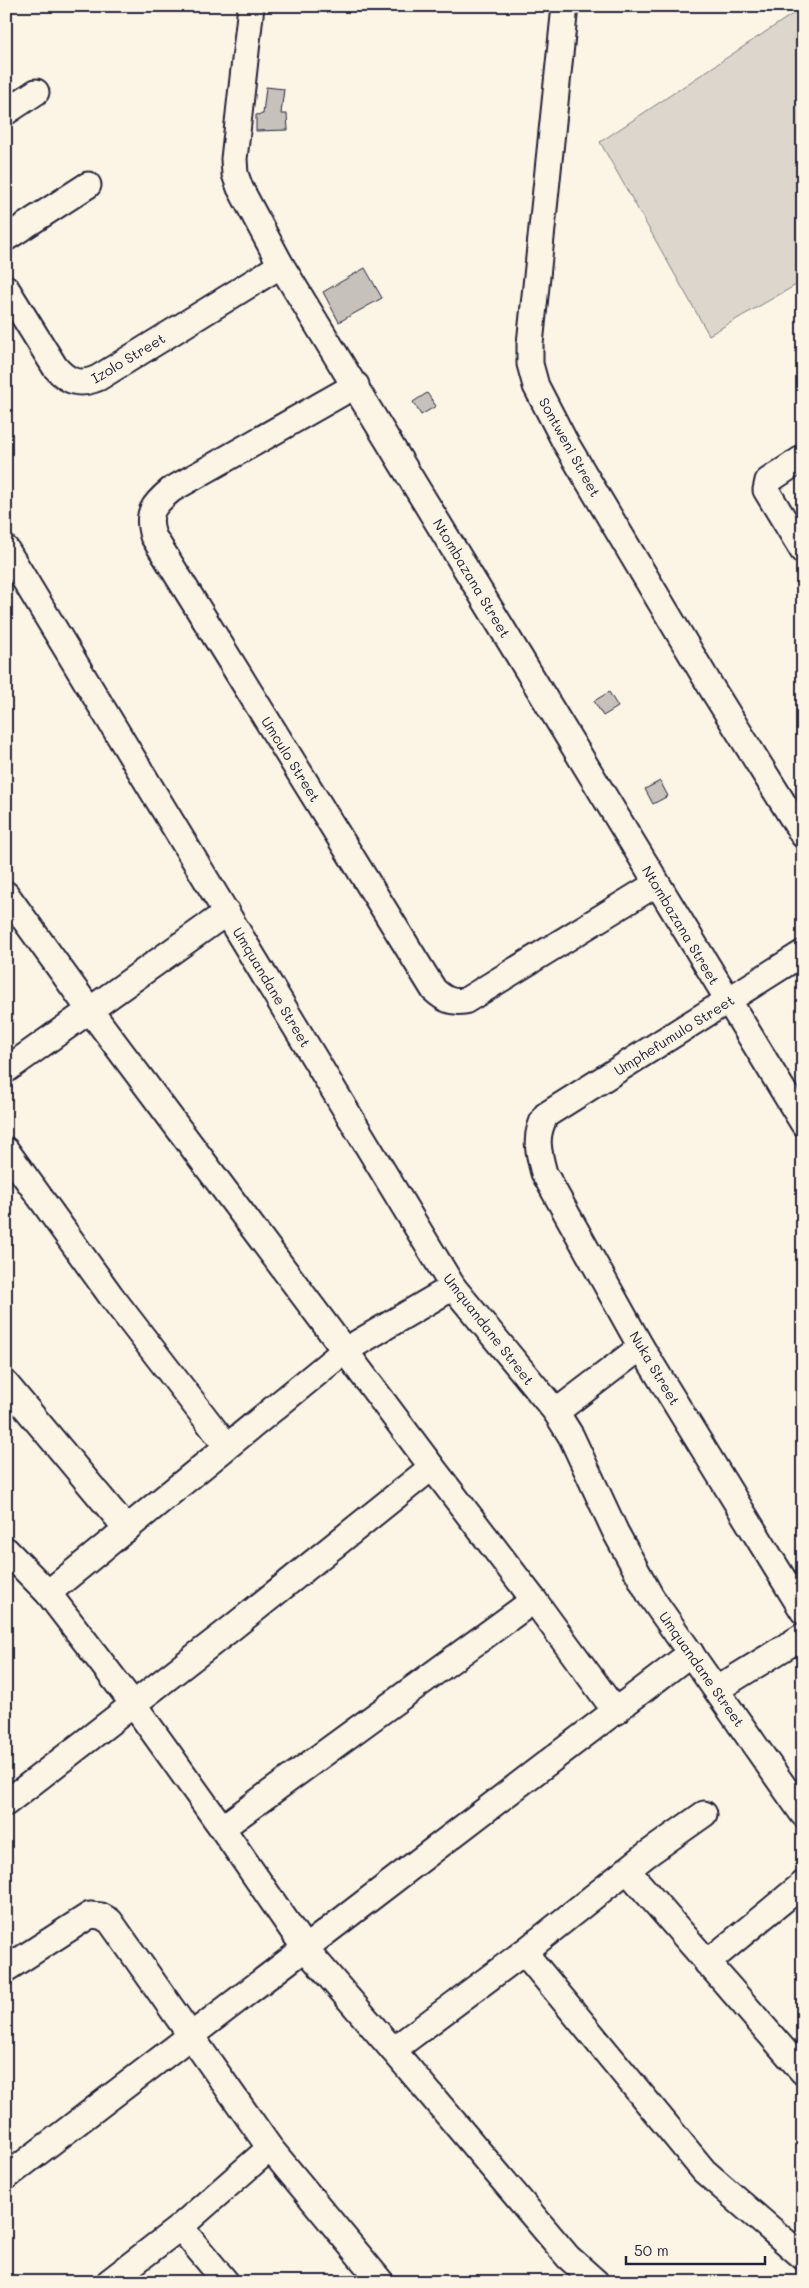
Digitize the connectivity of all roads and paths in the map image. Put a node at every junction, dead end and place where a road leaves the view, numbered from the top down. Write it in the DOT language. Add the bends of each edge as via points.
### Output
graph roads {
  1 [pos="251,6"];
  2 [pos="565,6"];
  3 [pos="36,92"];
  4 [pos="6,112"];
  5 [pos="88,185"];
  6 [pos="6,238"];
  7 [pos="281,265"];
  8 [pos="6,288"];
  9 [pos="356,385"];
  10 [pos="803,458"];
  11 [pos="6,549"];
  12 [pos="803,551"];
  13 [pos="803,835"];
  14 [pos="656,884"];
  15 [pos="6,894"];
  16 [pos="227,912"];
  17 [pos="803,953"];
  18 [pos="728,1001"];
  19 [pos="89,1009"];
  20 [pos="6,1070"];
  21 [pos="546,1115"];
  22 [pos="803,1123"];
  23 [pos="6,1150"];
  24 [pos="453,1287"];
  25 [pos="641,1347"];
  26 [pos="344,1351"];
  27 [pos="6,1384"];
  28 [pos="556,1412"];
  29 [pos="226,1445"];
  30 [pos="432,1467"];
  31 [pos="127,1529"];
  32 [pos="6,1550"];
  33 [pos="48,1593"];
  34 [pos="534,1600"];
  35 [pos="803,1611"];
  36 [pos="803,1636"];
  37 [pos="691,1653"];
  38 [pos="716,1689"];
  39 [pos="134,1705"];
  40 [pos="616,1712"];
  41 [pos="6,1803"];
  42 [pos="704,1814"];
  43 [pos="803,1814"];
  44 [pos="222,1828"];
  45 [pos="627,1870"];
  46 [pos="803,1884"];
  47 [pos="304,1948"];
  48 [pos="524,1952"];
  49 [pos="707,1963"];
  50 [pos="6,1969"];
  51 [pos="191,2037"];
  52 [pos="393,2050"];
  53 [pos="803,2072"];
  54 [pos="270,2148"];
  55 [pos="6,2177"];
  56 [pos="180,2227"];
  57 [pos="803,2257"];
  58 [pos="109,2282"];
  59 [pos="226,2282"];
  60 [pos="380,2282"];
  61 [pos="596,2282"];
  1 -- 7 [label="street, Ntombazana Street" via="235,174"];
  2 -- 13 [label="street, Sontweni Street" via="530,344 530,364 536,386 565,442 700,670"];
  3 -- 4 [label="street"];
  5 -- 6 [label="street"];
  7 -- 8 [label="street, Izolo Street" via="85,384 64,378"];
  7 -- 9 [label="street, Ntombazana Street"];
  9 -- 14 [label="street, Ntombazana Street"];
  9 -- 14 [label="street, Umculo Street" via="171,490 151,511 149,523 153,536 434,990 445,999 465,1001"];
  10 -- 12 [label="street" via="768,481 766,490"];
  11 -- 16 [label="street, Umquandane Street"];
  14 -- 18 [label="street, Ntombazana Street"];
  15 -- 19 [label="street"];
  16 -- 19 [label="street"];
  16 -- 24 [label="street, Umquandane Street"];
  17 -- 18 [label="street, Umphefumulo Street"];
  18 -- 21 [label="street, Umphefumulo Street"];
  18 -- 22 [label="street, Ntombazana Street"];
  19 -- 20 [label="street"];
  19 -- 26 [label="street"];
  21 -- 25 [label="street, Nuka Street" via="537,1137 544,1173"];
  23 -- 29 [label="street" via="111,1296"];
  24 -- 26 [label="street"];
  24 -- 28 [label="street, Umquandane Street"];
  25 -- 28 [label="street"];
  25 -- 35 [label="street, Nuka Street"];
  26 -- 29 [label="street"];
  26 -- 30 [label="street"];
  27 -- 31 [label="street"];
  28 -- 37 [label="street, Umquandane Street" via="582,1458 632,1564"];
  29 -- 31 [label="street"];
  30 -- 34 [label="street"];
  30 -- 39 [label="street"];
  31 -- 33 [label="street"];
  32 -- 33 [label="street"];
  33 -- 39 [label="street"];
  34 -- 40 [label="street"];
  34 -- 44 [label="street"];
  36 -- 38 [label="street"];
  37 -- 38 [label="street, Umquandane Street"];
  37 -- 40 [label="street"];
  38 -- 43 [label="street, Umquandane Street"];
  39 -- 41 [label="street"];
  39 -- 44 [label="street"];
  40 -- 47 [label="street"];
  42 -- 45 [label="street"];
  44 -- 47 [label="street"];
  45 -- 48 [label="street"];
  45 -- 49 [label="street"];
  46 -- 49 [label="street"];
  47 -- 51 [label="street"];
  47 -- 52 [label="street"];
  48 -- 52 [label="street"];
  48 -- 57 [label="street" via="704,2171"];
  49 -- 53 [label="street"];
  50 -- 51 [label="street" via="90,1915 101,1916 110,1921"];
  51 -- 54 [label="street"];
  51 -- 55 [label="street"];
  52 -- 61 [label="street" via="568,2257"];
  54 -- 56 [label="street"];
  54 -- 60 [label="street"];
  56 -- 58 [label="street"];
  56 -- 59 [label="street"];
}
